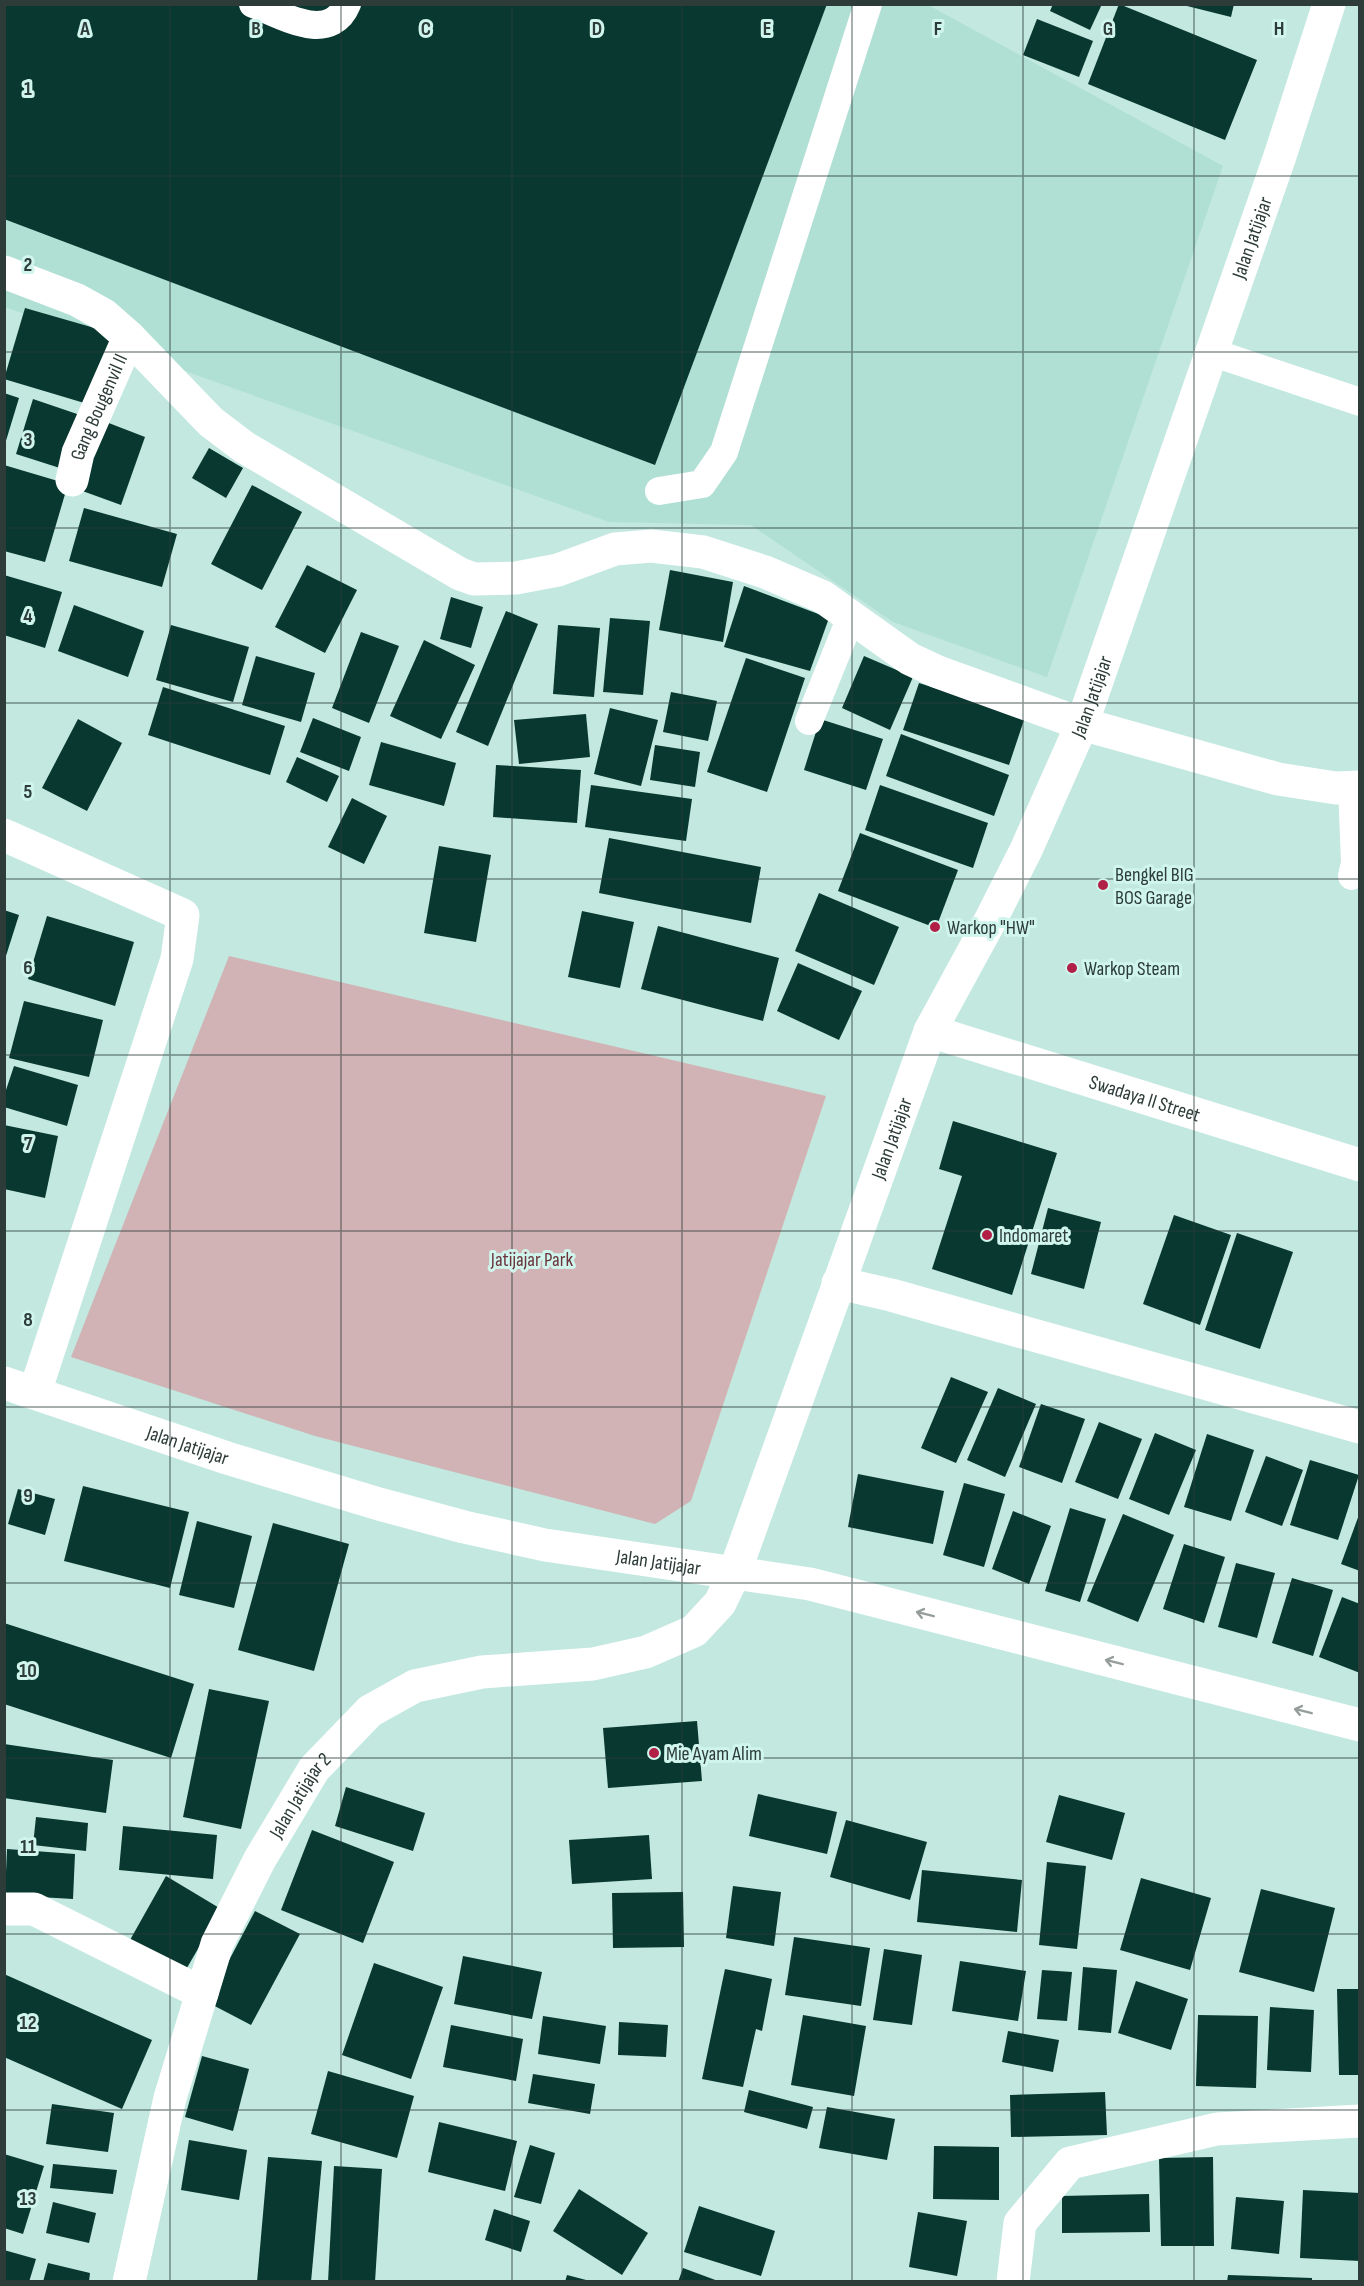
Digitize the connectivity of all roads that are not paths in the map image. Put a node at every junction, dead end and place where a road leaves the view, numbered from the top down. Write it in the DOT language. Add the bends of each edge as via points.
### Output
graph roads {
  1 [pos="253,4"];
  2 [pos="347,4"];
  3 [pos="868,4"];
  4 [pos="1329,4"];
  5 [pos="4,272"];
  6 [pos="129,337"];
  7 [pos="1211,352"];
  8 [pos="1359,402"];
  9 [pos="72,480"];
  10 [pos="659,492"];
  11 [pos="851,617"];
  12 [pos="809,722"];
  13 [pos="1082,724"];
  14 [pos="1355,787"];
  15 [pos="4,835"];
  16 [pos="1352,876"];
  17 [pos="930,1031"];
  18 [pos="1359,1165"];
  19 [pos="838,1283"];
  20 [pos="20,1388"];
  21 [pos="1359,1427"];
  22 [pos="734,1574"];
  23 [pos="1359,1725"];
  24 [pos="4,1909"];
  25 [pos="202,1993"];
  26 [pos="1359,2121"];
  27 [pos="129,2282"];
  28 [pos="1012,2282"];
  1 -- 2 [label="lane" via="312,26 325,26 336,21"];
  3 -- 10 [label="lane" via="724,453 702,484"];
  4 -- 7 [label="street, Jalan Jatijajar"];
  5 -- 6 [label="street" via="77,300 104,315"];
  6 -- 9 [label="street, Gang Bougenvil II" via="78,453"];
  6 -- 11 [label="street" via="204,415 244,447 460,574 474,579 516,578 558,570 615,549 651,546 703,552 765,572 823,597"];
  7 -- 8 [label="lane"];
  7 -- 13 [label="street, Jalan Jatijajar"];
  11 -- 12 [label="lane"];
  11 -- 13 [label="street" via="910,658 938,672"];
  13 -- 14 [label="street" via="1278,779"];
  13 -- 17 [label="street, Jalan Jatijajar" via="1026,850"];
  14 -- 16 [label="lane"];
  15 -- 20 [label="street" via="183,915 177,959"];
  17 -- 18 [label="street, Swadaya II Street"];
  17 -- 19 [label="street, Jalan Jatijajar"];
  19 -- 21 [label="street"];
  19 -- 22 [label="street, Jalan Jatijajar"];
  20 -- 22 [label="street, Jalan Jatijajar" via="227,1458 464,1527 545,1545"];
  23 -- 22 [label="street, one-way" via="810,1584"];
  22 -- 25 [label="street, Jalan Jatijajar 2" via="720,1603 694,1631 646,1652 593,1664 482,1672 414,1686 370,1711 314,1769 260,1858 217,1944"];
  24 -- 25 [label="street" via="34,1909"];
  25 -- 27 [label="street, Jalan Jatijajar 2" via="170,2098"];
  26 -- 28 [label="street" via="1217,2128 1070,2163 1020,2223"];
}
